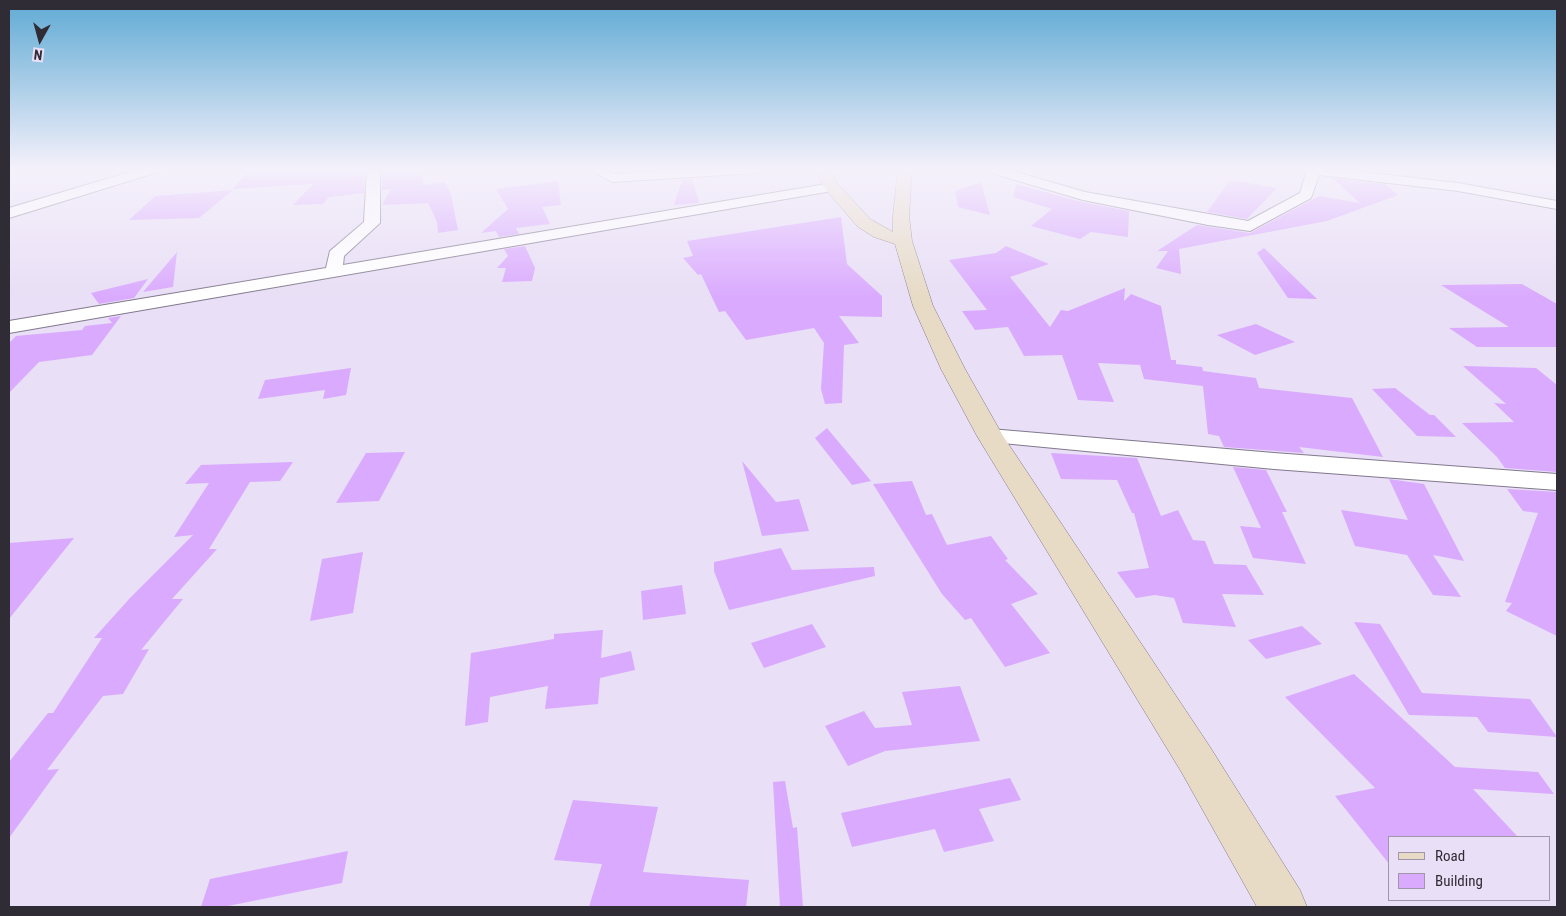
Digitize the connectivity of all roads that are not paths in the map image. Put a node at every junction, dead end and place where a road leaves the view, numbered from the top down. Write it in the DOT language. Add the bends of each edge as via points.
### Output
graph roads {
  1 [pos="372,212"];
  2 [pos="687,212"];
  3 [pos="854,212"];
  4 [pos="902,212"];
  5 [pos="1171,212"];
  6 [pos="1276,212"];
  7 [pos="903,241"];
  8 [pos="334,272"];
  9 [pos="9,327"];
  10 [pos="990,436"];
  11 [pos="1557,482"];
  12 [pos="1283,907"];
  1 -- 8 [label="street" via="372,223 336,255"];
  2 -- 8 [label="street"];
  3 -- 7 [label="main road" via="864,223"];
  4 -- 7 [label="main road"];
  5 -- 6 [label="street" via="1250,226"];
  7 -- 10 [label="main road" via="923,306"];
  8 -- 9 [label="street"];
  10 -- 11 [label="street"];
  10 -- 12 [label="main road" via="1196,760"];
}
